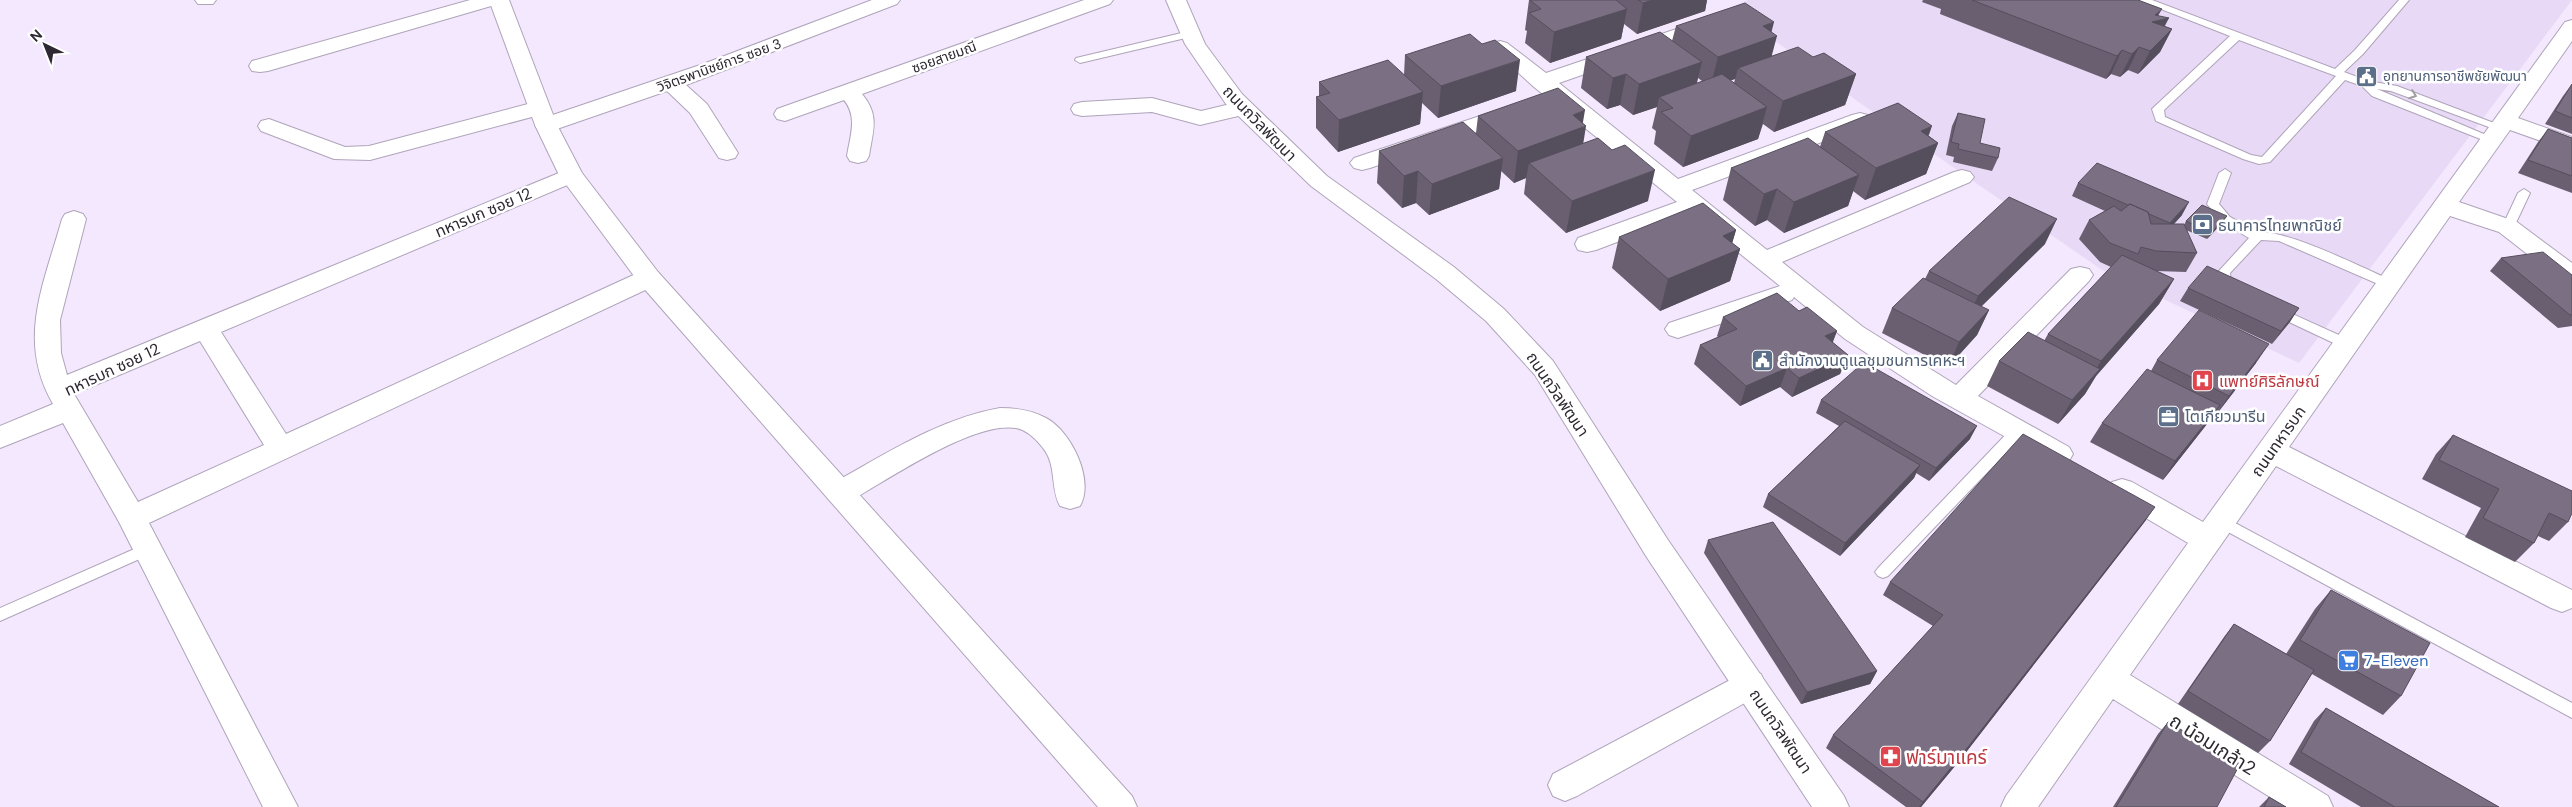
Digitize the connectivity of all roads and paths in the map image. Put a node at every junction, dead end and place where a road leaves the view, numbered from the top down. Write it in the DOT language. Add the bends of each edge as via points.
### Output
graph roads {
  1 [pos="491,0"];
  2 [pos="499,0"];
  3 [pos="890,0"];
  4 [pos="1103,0"];
  5 [pos="1176,0"];
  6 [pos="2143,0"];
  7 [pos="2404,0"];
  8 [pos="1729,17"];
  9 [pos="2572,26"];
  10 [pos="1190,34"];
  11 [pos="2238,35"];
  12 [pos="1500,47"];
  13 [pos="2564,53"];
  14 [pos="1080,60"];
  15 [pos="260,66"];
  16 [pos="2340,74"];
  17 [pos="671,83"];
  18 [pos="848,91"];
  19 [pos="1544,96"];
  20 [pos="1243,108"];
  21 [pos="1082,109"];
  22 [pos="785,114"];
  23 [pos="543,117"];
  24 [pos="1868,117"];
  25 [pos="269,126"];
  26 [pos="2500,130"];
  27 [pos="2572,145"];
  28 [pos="727,152"];
  29 [pos="858,156"];
  30 [pos="1362,163"];
  31 [pos="2225,173"];
  32 [pos="571,176"];
  33 [pos="1962,177"];
  34 [pos="1674,188"];
  35 [pos="2524,193"];
  36 [pos="1694,204"];
  37 [pos="2446,206"];
  38 [pos="74,219"];
  39 [pos="2508,227"];
  40 [pos="2257,237"];
  41 [pos="1587,244"];
  42 [pos="1765,260"];
  43 [pos="2080,275"];
  44 [pos="2572,276"];
  45 [pos="649,278"];
  46 [pos="2389,284"];
  47 [pos="1800,289"];
  48 [pos="2239,293"];
  49 [pos="2265,306"];
  50 [pos="205,328"];
  51 [pos="1678,329"];
  52 [pos="2347,344"];
  53 [pos="1959,399"];
  54 [pos="63,400"];
  55 [pos="2018,431"];
  56 [pos="0,438"];
  57 [pos="281,449"];
  58 [pos="2271,451"];
  59 [pos="840,493"];
  60 [pos="1070,498"];
  61 [pos="132,518"];
  62 [pos="2216,531"];
  63 [pos="148,549"];
  64 [pos="1883,572"];
  65 [pos="2562,599"];
  66 [pos="0,615"];
  67 [pos="2110,680"];
  68 [pos="1749,684"];
  69 [pos="2572,711"];
  70 [pos="1564,785"];
  71 [pos="281,807"];
  72 [pos="1120,807"];
  73 [pos="1832,807"];
  74 [pos="2018,807"];
  75 [pos="2316,807"];
  1 -- 15 [label="street"];
  2 -- 23 [label="street"];
  3 -- 17 [label="street, วิจิตรพานิชย์การ ซอย 3"];
  4 -- 18 [label="street, ซอยสายมณี"];
  5 -- 10 [label="street, ถนนถวิลพัฒนา"];
  6 -- 11 [label="lane"];
  7 -- 16 [label="lane"];
  8 -- 19 [label="street"];
  9 -- 13 [label="street, ถนนทหารบก"];
  10 -- 14 [label="lane"];
  10 -- 20 [label="street, ถนนถวิลพัฒนา" via="1216,76"];
  11 -- 16 [label="lane"];
  11 -- 16 [label="lane" via="2163,103 2158,109 2160,119 2247,157 2266,160"];
  12 -- 19 [label="street"];
  13 -- 26 [label="street, ถนนทหารบก"];
  16 -- 26 [label="lane" via="2366,84 2376,94"];
  17 -- 23 [label="street, วิจิตรพานิชย์การ ซอย 3"];
  17 -- 28 [label="street" via="699,109"];
  18 -- 22 [label="street, ซอยสายมณี"];
  18 -- 29 [label="street" via="862,108 864,118"];
  19 -- 30 [label="street"];
  19 -- 34 [label="street"];
  20 -- 21 [label="street" via="1200,118 1152,105"];
  20 -- 68 [label="street, ถนนถวิลพัฒนา" via="1319,181 1445,273 1524,344 1544,368 1657,548"];
  23 -- 25 [label="street, วิจิตรพานิชย์การ ซอย 3" via="370,153 342,154"];
  23 -- 32 [label="street"];
  24 -- 34 [label="street"];
  26 -- 27 [label="street"];
  26 -- 37 [label="street, ถนนทหารบก"];
  31 -- 40 [label="lane" via="2213,204 2216,212"];
  32 -- 45 [label="street"];
  32 -- 50 [label="street, ทหารบก ซอย 12"];
  33 -- 42 [label="street"];
  34 -- 36 [label="street"];
  35 -- 39 [label="lane"];
  36 -- 41 [label="street"];
  36 -- 42 [label="street"];
  37 -- 39 [label="street"];
  37 -- 46 [label="street, ถนนทหารบก"];
  38 -- 54 [label="street" via="47,320 48,353"];
  39 -- 44 [label="street"];
  40 -- 46 [label="lane" via="2282,238"];
  40 -- 48 [label="lane" via="2224,272 2226,284"];
  42 -- 47 [label="street"];
  43 -- 53 [label="street"];
  45 -- 57 [label="street"];
  45 -- 59 [label="street"];
  46 -- 52 [label="street, ถนนทหารบก"];
  47 -- 51 [label="street"];
  47 -- 53 [label="street" via="1854,333"];
  49 -- 52 [label="lane"];
  50 -- 54 [label="street, ทหารบก ซอย 12"];
  50 -- 57 [label="street"];
  52 -- 58 [label="street, ถนนทหารบก"];
  53 -- 55 [label="street"];
  54 -- 56 [label="street"];
  54 -- 61 [label="street, ทหารบก ซอย 12"];
  55 -- 62 [label="street" via="2093,474"];
  55 -- 64 [label="lane"];
  57 -- 61 [label="street"];
  58 -- 62 [label="street, ถนนทหารบก"];
  58 -- 65 [label="street"];
  59 -- 60 [label="street" via="945,435 974,423 1016,418 1032,422 1048,434 1063,454 1070,478"];
  59 -- 72 [label="street"];
  61 -- 63 [label="street, ทหารบก ซอย 12"];
  62 -- 67 [label="street, ถนนทหารบก"];
  62 -- 69 [label="lane"];
  63 -- 66 [label="lane"];
  63 -- 71 [label="street, ทหารบก ซอย 12"];
  67 -- 74 [label="street, ถนนทหารบก"];
  67 -- 75 [label="street, ถ น้อมเกล้า2"];
  68 -- 70 [label="street"];
  68 -- 73 [label="street, ถนนถวิลพัฒนา"];
}
